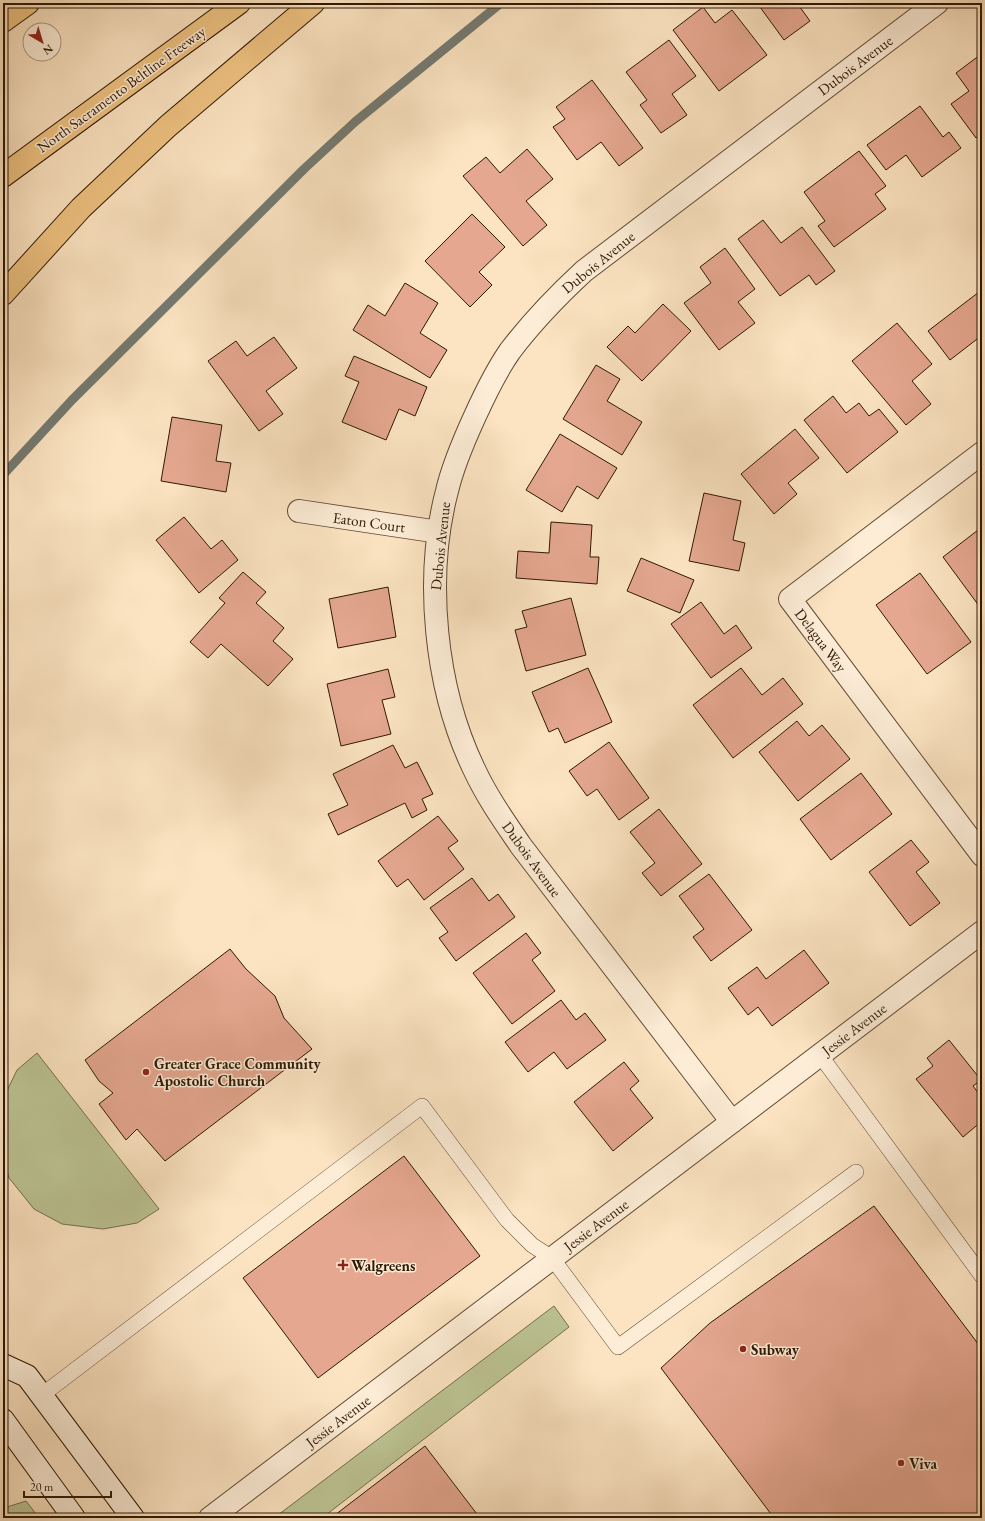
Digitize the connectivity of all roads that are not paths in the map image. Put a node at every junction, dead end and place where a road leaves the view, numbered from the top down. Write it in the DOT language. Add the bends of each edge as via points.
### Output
graph roads {
  1 [pos="28,3"];
  2 [pos="239,3"];
  3 [pos="313,3"];
  4 [pos="937,3"];
  5 [pos="3,21"];
  6 [pos="3,176"];
  7 [pos="3,294"];
  8 [pos="982,453"];
  9 [pos="299,511"];
  10 [pos="439,532"];
  11 [pos="982,855"];
  12 [pos="982,932"];
  13 [pos="820,1054"];
  14 [pos="732,1122"];
  15 [pos="856,1172"];
  16 [pos="552,1258"];
  17 [pos="982,1276"];
  18 [pos="3,1365"];
  19 [pos="42,1395"];
  20 [pos="3,1420"];
  21 [pos="74,1518"];
  22 [pos="133,1518"];
  23 [pos="210,1518"];
  1 -- 5 [label="highway"];
  2 -- 6 [label="highway, North Sacramento Beltline Freeway"];
  3 -- 7 [label="highway" via="168,126 81,208"];
  4 -- 10 [label="street, Dubois Avenue" via="584,271 551,301 510,352 487,390 460,449 447,491"];
  8 -- 11 [label="street, Delagua Way" via="790,599"];
  9 -- 10 [label="street, Eaton Court"];
  10 -- 14 [label="street, Dubois Avenue" via="435,599 441,664 457,728 474,769 495,808 521,846"];
  12 -- 13 [label="street, Jessie Avenue"];
  13 -- 14 [label="street, Jessie Avenue"];
  13 -- 17 [label="lane"];
  14 -- 16 [label="street, Jessie Avenue"];
  15 -- 16 [label="lane" via="618,1347"];
  16 -- 19 [label="lane" via="532,1245 507,1220 422,1106"];
  16 -- 23 [label="street, Jessie Avenue"];
  18 -- 19 [label="street" via="27,1376"];
  19 -- 22 [label="street"];
  20 -- 21 [label="street"];
}
